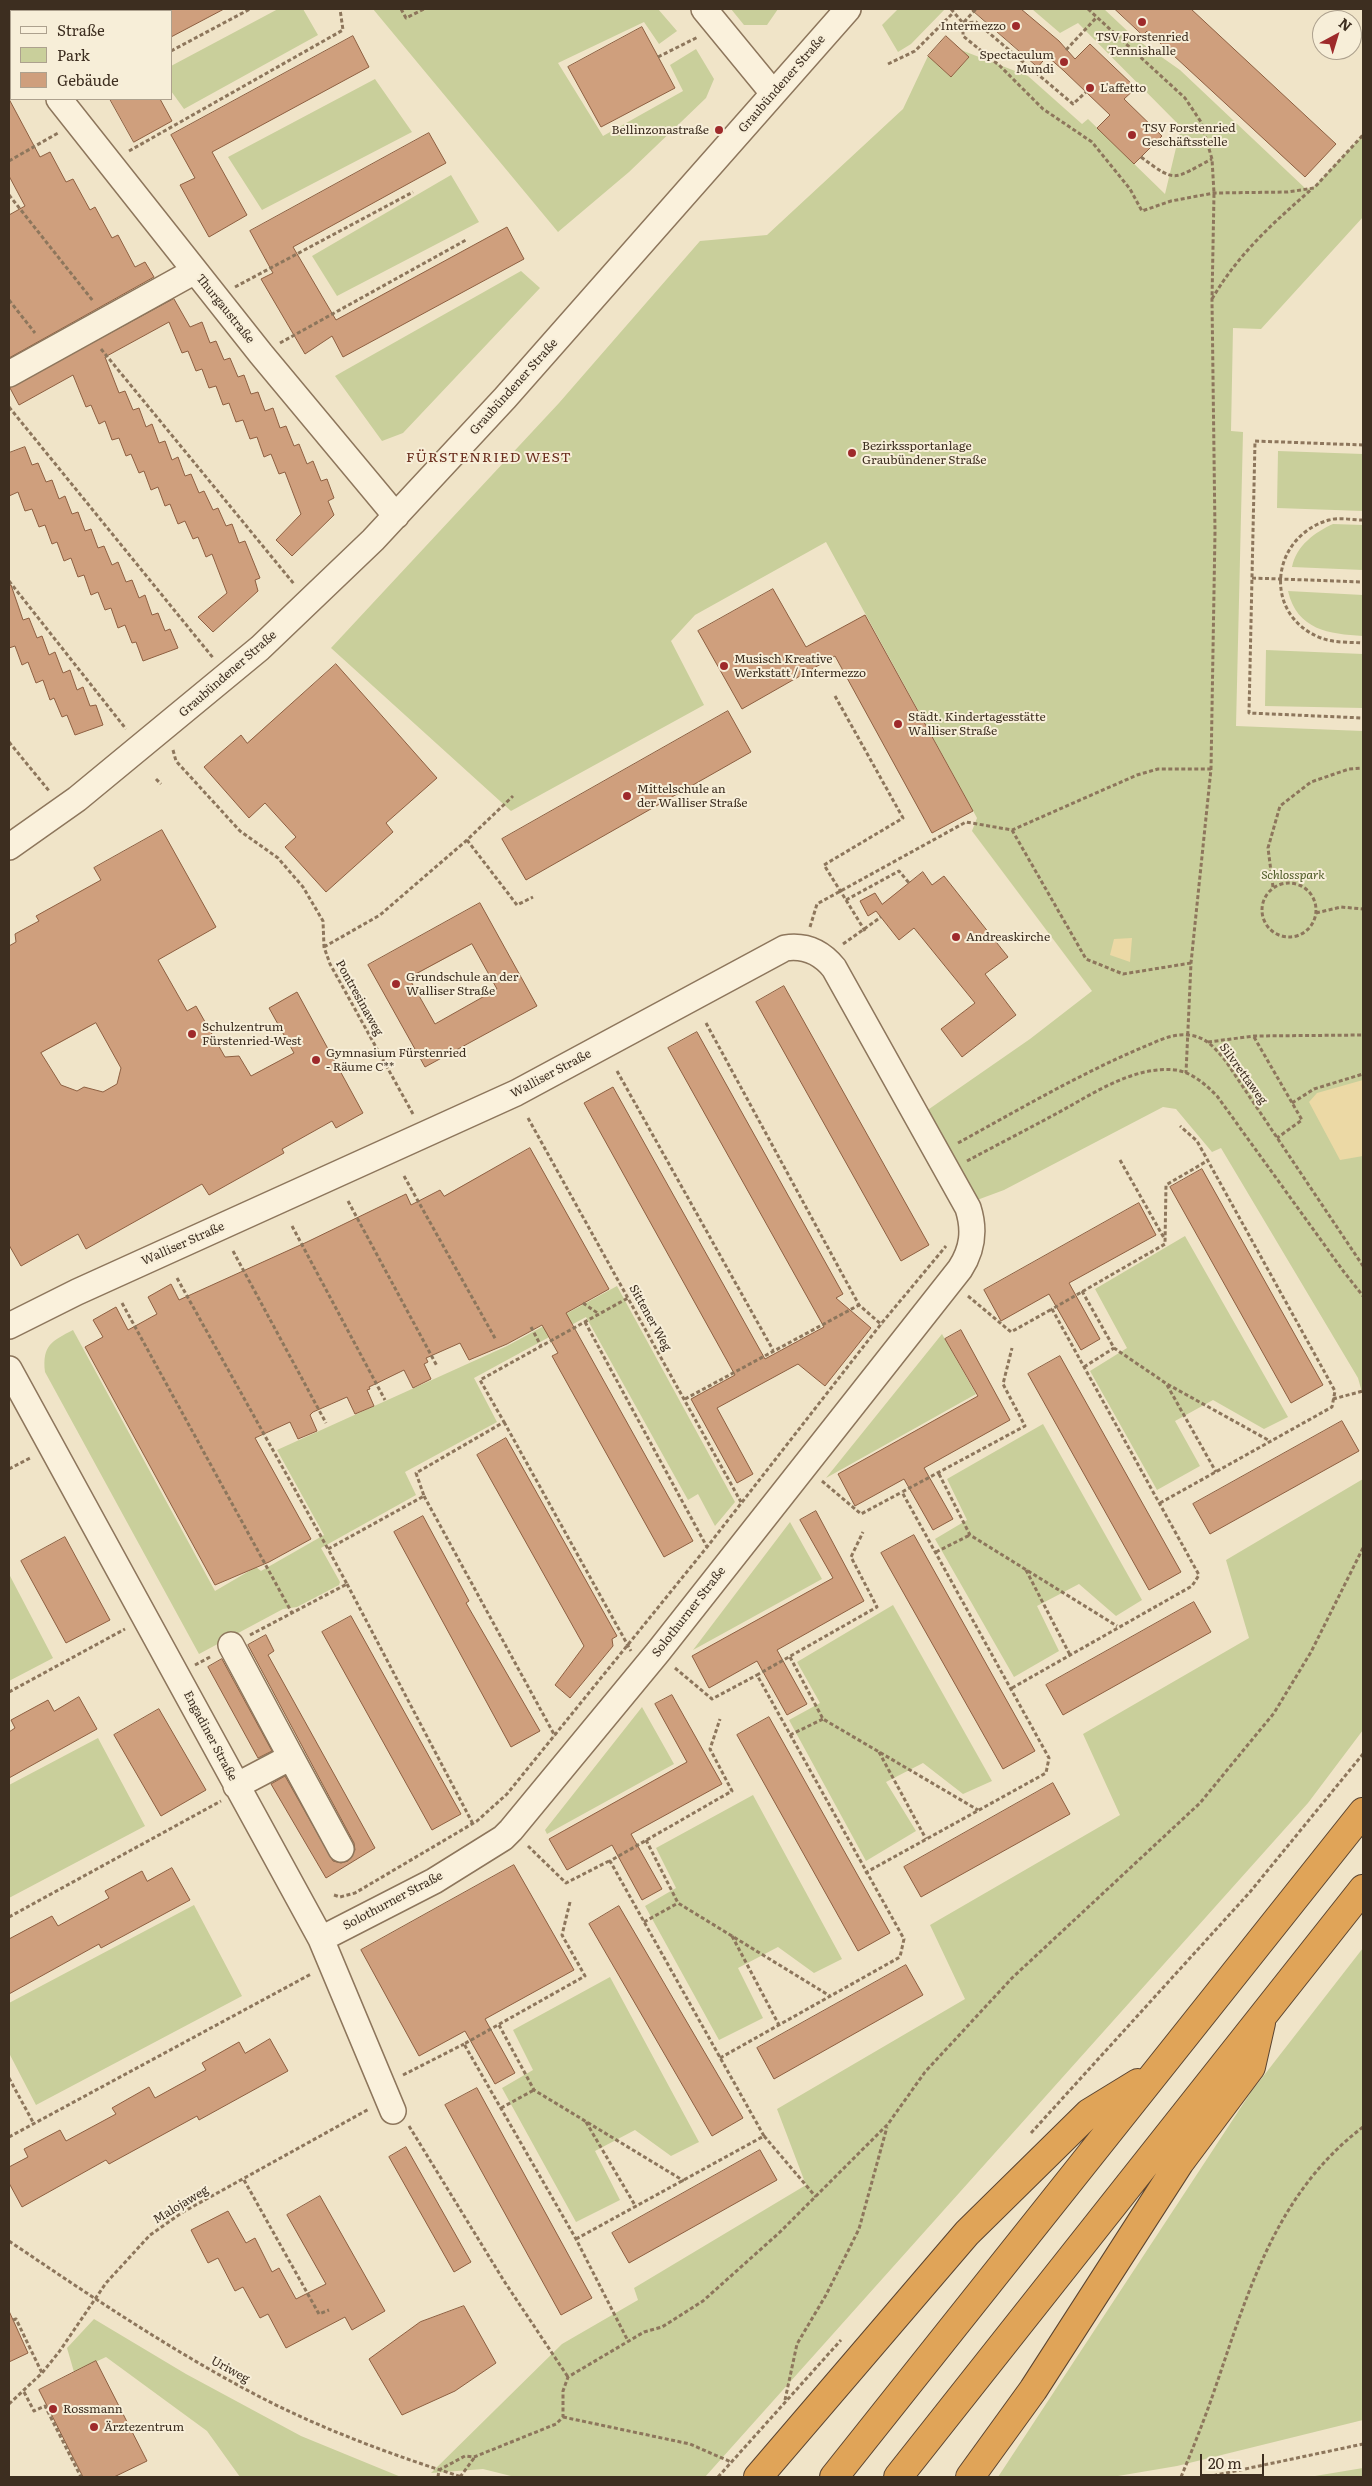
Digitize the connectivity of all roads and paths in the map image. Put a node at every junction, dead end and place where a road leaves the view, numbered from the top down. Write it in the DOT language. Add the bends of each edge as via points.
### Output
graph roads {
  1 [pos="250,9"];
  2 [pos="340,9"];
  3 [pos="401,9"];
  4 [pos="424,9"];
  5 [pos="848,9"];
  6 [pos="976,9"];
  7 [pos="1088,9"];
  8 [pos="952,11"];
  9 [pos="711,17"];
  10 [pos="1096,18"];
  11 [pos="963,23"];
  12 [pos="172,50"];
  13 [pos="1066,50"];
  14 [pos="658,57"];
  15 [pos="888,64"];
  16 [pos="1086,92"];
  17 [pos="773,93"];
  18 [pos="60,100"];
  19 [pos="78,122"];
  20 [pos="1363,135"];
  21 [pos="1140,157"];
  22 [pos="1212,159"];
  23 [pos="9,161"];
  24 [pos="108,162"];
  25 [pos="1314,188"];
  26 [pos="413,192"];
  27 [pos="1214,193"];
  28 [pos="9,195"];
  29 [pos="466,240"];
  30 [pos="194,271"];
  31 [pos="215,297"];
  32 [pos="9,300"];
  33 [pos="1212,300"];
  34 [pos="95,327"];
  35 [pos="50,352"];
  36 [pos="261,354"];
  37 [pos="9,374"];
  38 [pos="9,408"];
  39 [pos="1363,444"];
  40 [pos="396,516"];
  41 [pos="1363,520"];
  42 [pos="1252,578"];
  43 [pos="302,579"];
  44 [pos="1280,579"];
  45 [pos="9,581"];
  46 [pos="1363,582"];
  47 [pos="295,586"];
  48 [pos="289,592"];
  49 [pos="1363,643"];
  50 [pos="222,654"];
  51 [pos="215,660"];
  52 [pos="208,666"];
  53 [pos="835,696"];
  54 [pos="1363,718"];
  55 [pos="129,732"];
  56 [pos="160,732"];
  57 [pos="9,742"];
  58 [pos="1363,768"];
  59 [pos="1211,769"];
  60 [pos="156,778"];
  61 [pos="161,784"];
  62 [pos="58,787"];
  63 [pos="50,793"];
  64 [pos="513,796"];
  65 [pos="43,798"];
  66 [pos="1012,830"];
  67 [pos="467,840"];
  68 [pos="9,847"];
  69 [pos="910,883"];
  70 [pos="1273,887"];
  71 [pos="841,891"];
  72 [pos="533,897"];
  73 [pos="846,900"];
  74 [pos="1363,909"];
  75 [pos="1316,913"];
  76 [pos="881,917"];
  77 [pos="810,928"];
  78 [pos="865,931"];
  79 [pos="324,947"];
  80 [pos="823,956"];
  81 [pos="1191,963"];
  82 [pos="706,1023"];
  83 [pos="1189,1035"];
  84 [pos="1363,1035"];
  85 [pos="1254,1036"];
  86 [pos="1208,1042"];
  87 [pos="617,1072"];
  88 [pos="1186,1073"];
  89 [pos="1363,1074"];
  90 [pos="1292,1103"];
  91 [pos="415,1117"];
  92 [pos="528,1118"];
  93 [pos="1180,1126"];
  94 [pos="1277,1138"];
  95 [pos="1120,1160"];
  96 [pos="1208,1161"];
  97 [pos="942,1162"];
  98 [pos="404,1176"];
  99 [pos="348,1200"];
  100 [pos="968,1208"];
  101 [pos="292,1226"];
  102 [pos="1165,1240"];
  103 [pos="944,1246"];
  104 [pos="233,1251"];
  105 [pos="1363,1266"];
  106 [pos="177,1278"];
  107 [pos="950,1282"];
  108 [pos="1082,1291"];
  109 [pos="1363,1296"];
  110 [pos="628,1298"];
  111 [pos="122,1303"];
  112 [pos="583,1303"];
  113 [pos="859,1305"];
  114 [pos="1052,1309"];
  115 [pos="600,1314"];
  116 [pos="585,1322"];
  117 [pos="881,1324"];
  118 [pos="9,1326"];
  119 [pos="530,1327"];
  120 [pos="496,1340"];
  121 [pos="903,1342"];
  122 [pos="541,1346"];
  123 [pos="1012,1348"];
  124 [pos="1114,1348"];
  125 [pos="773,1350"];
  126 [pos="437,1366"];
  127 [pos="1084,1367"];
  128 [pos="9,1369"];
  129 [pos="1167,1384"];
  130 [pos="1363,1391"];
  131 [pos="685,1399"];
  132 [pos="1333,1399"];
  133 [pos="385,1400"];
  134 [pos="504,1422"];
  135 [pos="326,1423"];
  136 [pos="1270,1442"];
  137 [pos="804,1466"];
  138 [pos="1216,1472"];
  139 [pos="939,1474"];
  140 [pos="902,1492"];
  141 [pos="424,1496"];
  142 [pos="741,1502"];
  143 [pos="1160,1503"];
  144 [pos="755,1527"];
  145 [pos="863,1532"];
  146 [pos="970,1535"];
  147 [pos="707,1547"];
  148 [pos="1363,1548"];
  149 [pos="328,1549"];
  150 [pos="936,1552"];
  151 [pos="1026,1570"];
  152 [pos="721,1572"];
  153 [pos="347,1584"];
  154 [pos="292,1613"];
  155 [pos="145,1618"];
  156 [pos="1118,1627"];
  157 [pos="231,1645"];
  158 [pos="627,1645"];
  159 [pos="658,1652"];
  160 [pos="1070,1655"];
  161 [pos="790,1657"];
  162 [pos="642,1672"];
  163 [pos="177,1674"];
  164 [pos="757,1675"];
  165 [pos="1012,1688"];
  166 [pos="9,1692"];
  167 [pos="720,1719"];
  168 [pos="823,1719"];
  169 [pos="790,1735"];
  170 [pos="555,1736"];
  171 [pos="878,1752"];
  172 [pos="1363,1754"];
  173 [pos="291,1757"];
  174 [pos="568,1761"];
  175 [pos="238,1789"];
  176 [pos="978,1810"];
  177 [pos="1363,1812"];
  178 [pos="473,1824"];
  179 [pos="511,1830"];
  180 [pos="926,1839"];
  181 [pos="646,1840"];
  182 [pos="341,1849"];
  183 [pos="486,1849"];
  184 [pos="610,1861"];
  185 [pos="865,1873"];
  186 [pos="1363,1888"];
  187 [pos="334,1895"];
  188 [pos="570,1902"];
  189 [pos="678,1903"];
  190 [pos="9,1917"];
  191 [pos="644,1922"];
  192 [pos="731,1935"];
  193 [pos="321,1939"];
  194 [pos="331,1963"];
  195 [pos="830,1996"];
  196 [pos="1262,2017"];
  197 [pos="498,2025"];
  198 [pos="779,2025"];
  199 [pos="464,2044"];
  200 [pos="720,2058"];
  201 [pos="1154,2073"];
  202 [pos="9,2078"];
  203 [pos="534,2090"];
  204 [pos="387,2097"];
  205 [pos="500,2108"];
  206 [pos="586,2121"];
  207 [pos="34,2124"];
  208 [pos="888,2124"];
  209 [pos="1363,2127"];
  210 [pos="764,2136"];
  211 [pos="9,2137"];
  212 [pos="1027,2138"];
  213 [pos="244,2180"];
  214 [pos="684,2181"];
  215 [pos="816,2197"];
  216 [pos="636,2207"];
  217 [pos="576,2239"];
  218 [pos="9,2241"];
  219 [pos="95,2299"];
  220 [pos="329,2310"];
  221 [pos="13,2320"];
  222 [pos="845,2335"];
  223 [pos="628,2341"];
  224 [pos="42,2373"];
  225 [pos="568,2377"];
  226 [pos="24,2392"];
  227 [pos="785,2400"];
  228 [pos="9,2404"];
  229 [pos="563,2417"];
  230 [pos="1363,2444"];
  231 [pos="474,2457"];
  232 [pos="731,2462"];
  233 [pos="439,2470"];
  234 [pos="80,2477"];
  235 [pos="438,2477"];
  236 [pos="461,2477"];
  237 [pos="718,2477"];
  238 [pos="758,2477"];
  239 [pos="834,2477"];
  240 [pos="898,2477"];
  241 [pos="970,2477"];
  242 [pos="1181,2477"];
  243 [pos="1207,2477"];
  1 -- 12 [label="path"];
  2 -- 24 [label="path" via="343,30"];
  3 -- 4 [label="path" via="406,18"];
  5 -- 17 [label="street, Graubündener Straße"];
  6 -- 11 [label="path"];
  7 -- 10 [label="path"];
  8 -- 11 [label="path"];
  8 -- 15 [label="path" via="915,50"];
  9 -- 14 [label="path"];
  9 -- 17 [label="street"];
  10 -- 13 [label="path"];
  10 -- 22 [label="path" via="1185,98 1201,122"];
  11 -- 16 [label="path" via="976,22 1073,104"];
  11 -- 27 [label="path" via="963,36 1000,66 1043,109 1092,142 1130,190 1142,211 1171,201"];
  17 -- 40 [label="street, Graubündener Straße" via="523,378"];
  18 -- 19 [label="street, Thurgaustraße"];
  19 -- 23 [label="path"];
  19 -- 24 [label="street, Thurgaustraße"];
  20 -- 25 [label="path"];
  21 -- 22 [label="path" via="1166,176 1178,176"];
  22 -- 27 [label="path"];
  24 -- 30 [label="street, Thurgaustraße"];
  25 -- 27 [label="path" via="1288,192"];
  25 -- 33 [label="path" via="1248,248"];
  26 -- 31 [label="path"];
  27 -- 33 [label="path"];
  28 -- 34 [label="path" via="88,292"];
  29 -- 36 [label="path"];
  30 -- 31 [label="street, Thurgaustraße"];
  30 -- 34 [label="street"];
  31 -- 36 [label="street, Thurgaustraße"];
  32 -- 35 [label="path"];
  33 -- 59 [label="path" via="1215,532"];
  34 -- 35 [label="street"];
  34 -- 47 [label="path"];
  35 -- 37 [label="street"];
  36 -- 40 [label="street, Thurgaustraße"];
  38 -- 51 [label="path"];
  39 -- 42 [label="path" via="1255,441"];
  40 -- 56 [label="street, Graubündener Straße" via="260,648"];
  41 -- 44 [label="path" via="1330,519 1312,526 1288,550"];
  42 -- 44 [label="path"];
  42 -- 54 [label="path" via="1249,712"];
  43 -- 47 [label="path"];
  44 -- 46 [label="path"];
  44 -- 49 [label="path" via="1281,596 1289,613 1303,627 1321,638"];
  45 -- 55 [label="path"];
  47 -- 48 [label="path"];
  50 -- 51 [label="path"];
  51 -- 52 [label="path"];
  53 -- 71 [label="path" via="903,818 824,865"];
  56 -- 68 [label="street, Graubündener Straße" via="77,799"];
  56 -- 79 [label="path, Pontresinaweg" via="172,748 176,761 234,824 278,858 303,887 323,921"];
  57 -- 63 [label="path"];
  58 -- 70 [label="path" via="1349,769 1311,782 1280,806 1268,848"];
  59 -- 66 [label="path" via="1158,769 1137,775"];
  59 -- 81 [label="path"];
  60 -- 61 [label="path"];
  62 -- 63 [label="path"];
  63 -- 65 [label="path"];
  64 -- 67 [label="path"];
  66 -- 71 [label="path" via="966,822"];
  66 -- 81 [label="path" via="1086,959 1123,974"];
  67 -- 72 [label="path" via="517,905"];
  67 -- 79 [label="path" via="380,915"];
  69 -- 73 [label="path" via="900,871"];
  70 -- 75 [label="path" via="1290,882 1307,889 1316,904"];
  70 -- 75 [label="path" via="1267,893 1261,910 1274,933 1283,936 1301,934 1308,929"];
  71 -- 73 [label="path"];
  71 -- 77 [label="path" via="817,904"];
  73 -- 78 [label="path"];
  74 -- 75 [label="path" via="1341,907"];
  76 -- 78 [label="path"];
  78 -- 80 [label="path"];
  79 -- 91 [label="path, Pontresinaweg" via="330,964"];
  80 -- 97 [label="street, Walliser Straße" via="834,968"];
  80 -- 118 [label="street, Walliser Straße" via="804,947 776,950 516,1093"];
  81 -- 83 [label="path"];
  82 -- 113 [label="path"];
  83 -- 86 [label="path, Silvrettaweg"];
  83 -- 88 [label="path"];
  83 -- 97 [label="path" via="1170,1037 1110,1062"];
  84 -- 85 [label="path"];
  85 -- 86 [label="path"];
  85 -- 90 [label="path"];
  86 -- 94 [label="path, Silvrettaweg" via="1225,1060"];
  87 -- 125 [label="path"];
  88 -- 97 [label="path" via="1176,1070 1151,1072 1112,1084"];
  88 -- 109 [label="path" via="1196,1077 1217,1096"];
  89 -- 90 [label="path" via="1314,1089"];
  90 -- 94 [label="path" via="1302,1120"];
  92 -- 110 [label="path, Sittener Weg"];
  93 -- 96 [label="path" via="1197,1141"];
  94 -- 105 [label="path, Silvrettaweg"];
  95 -- 102 [label="path"];
  96 -- 102 [label="path" via="1166,1185"];
  96 -- 132 [label="path" via="1335,1391"];
  97 -- 100 [label="street, Walliser Straße"];
  98 -- 120 [label="path"];
  99 -- 126 [label="path"];
  100 -- 107 [label="street, Solothurner Straße" via="972,1242 964,1263"];
  101 -- 133 [label="path"];
  102 -- 108 [label="path" via="1165,1244"];
  103 -- 117 [label="path"];
  104 -- 135 [label="path"];
  106 -- 149 [label="path"];
  107 -- 114 [label="path" via="1011,1332"];
  107 -- 121 [label="street, Solothurner Straße"];
  108 -- 114 [label="path"];
  108 -- 124 [label="path"];
  110 -- 115 [label="path"];
  110 -- 131 [label="path, Sittener Weg"];
  111 -- 154 [label="path"];
  112 -- 115 [label="path"];
  113 -- 117 [label="path"];
  113 -- 125 [label="path"];
  114 -- 127 [label="path"];
  115 -- 116 [label="path"];
  116 -- 122 [label="path"];
  116 -- 147 [label="path"];
  117 -- 121 [label="path"];
  117 -- 142 [label="path"];
  119 -- 122 [label="path"];
  121 -- 137 [label="street, Solothurner Straße"];
  122 -- 134 [label="path" via="480,1380"];
  123 -- 139 [label="path" via="1003,1384 1025,1426"];
  124 -- 127 [label="path"];
  124 -- 129 [label="path"];
  125 -- 131 [label="path"];
  127 -- 143 [label="path"];
  128 -- 155 [label="street, Engadiner Straße"];
  129 -- 136 [label="path"];
  129 -- 138 [label="path"];
  130 -- 132 [label="path"];
  131 -- 142 [label="path, Sittener Weg"];
  132 -- 136 [label="path" via="1332,1407"];
  134 -- 141 [label="path" via="416,1473"];
  134 -- 158 [label="path"];
  136 -- 138 [label="path"];
  137 -- 140 [label="path" via="861,1514"];
  137 -- 144 [label="street, Solothurner Straße"];
  138 -- 143 [label="path"];
  139 -- 140 [label="path"];
  139 -- 146 [label="path"];
  140 -- 150 [label="path"];
  141 -- 149 [label="path"];
  141 -- 170 [label="path"];
  142 -- 144 [label="path, Sittener Weg"];
  142 -- 147 [label="path"];
  143 -- 156 [label="path" via="1198,1575 1192,1586"];
  144 -- 152 [label="street, Solothurner Straße"];
  145 -- 161 [label="path" via="851,1557 877,1607"];
  146 -- 150 [label="path"];
  146 -- 151 [label="path"];
  147 -- 152 [label="path"];
  147 -- 158 [label="path"];
  148 -- 208 [label="path" via="1311,1652 1268,1720 1200,1803 1012,1978 925,2072"];
  149 -- 153 [label="path"];
  150 -- 165 [label="path"];
  151 -- 156 [label="path"];
  151 -- 160 [label="path"];
  152 -- 159 [label="street, Solothurner Straße"];
  153 -- 154 [label="path"];
  153 -- 178 [label="path"];
  154 -- 157 [label="path"];
  155 -- 163 [label="street, Engadiner Straße"];
  155 -- 166 [label="path"];
  156 -- 160 [label="path"];
  157 -- 163 [label="path"];
  157 -- 173 [label="street"];
  158 -- 162 [label="path"];
  158 -- 170 [label="path"];
  159 -- 162 [label="street, Solothurner Straße"];
  159 -- 164 [label="path" via="712,1699"];
  160 -- 165 [label="path"];
  161 -- 164 [label="path"];
  161 -- 168 [label="path"];
  162 -- 174 [label="street, Solothurner Straße"];
  163 -- 175 [label="street, Engadiner Straße"];
  164 -- 169 [label="path"];
  165 -- 176 [label="path" via="1049,1758 1046,1773"];
  167 -- 181 [label="path" via="710,1749 732,1791"];
  168 -- 169 [label="path"];
  168 -- 171 [label="path"];
  169 -- 185 [label="path"];
  170 -- 174 [label="path"];
  170 -- 178 [label="path" via="507,1794"];
  171 -- 176 [label="path"];
  171 -- 180 [label="path"];
  172 -- 212 [label="path" via="1250,1892"];
  173 -- 175 [label="street"];
  173 -- 182 [label="street"];
  174 -- 179 [label="street, Solothurner Straße"];
  175 -- 190 [label="path"];
  175 -- 193 [label="street, Engadiner Straße"];
  176 -- 180 [label="path"];
  177 -- 201 [label="highway"];
  178 -- 183 [label="path"];
  178 -- 187 [label="path" via="355,1892 340,1897"];
  179 -- 183 [label="street, Solothurner Straße"];
  179 -- 184 [label="path" via="566,1882"];
  180 -- 185 [label="path"];
  181 -- 184 [label="path"];
  181 -- 189 [label="path"];
  183 -- 193 [label="street, Solothurner Straße" via="434,1881"];
  184 -- 191 [label="path"];
  185 -- 195 [label="path" via="904,1939 900,1957"];
  186 -- 196 [label="highway"];
  188 -- 197 [label="path, Malojaweg" via="562,1935 585,1976"];
  189 -- 191 [label="path"];
  189 -- 192 [label="path"];
  191 -- 200 [label="path"];
  192 -- 195 [label="path"];
  192 -- 198 [label="path"];
  193 -- 194 [label="street, Engadiner Straße"];
  194 -- 204 [label="street, Engadiner Straße"];
  194 -- 207 [label="path"];
  195 -- 198 [label="path"];
  196 -- 240 [label="highway"];
  196 -- 241 [label="highway" via="1251,2068 1180,2162 1033,2390"];
  197 -- 199 [label="path, Malojaweg"];
  197 -- 203 [label="path"];
  198 -- 200 [label="path"];
  199 -- 204 [label="path, Malojaweg"];
  199 -- 205 [label="path"];
  200 -- 210 [label="path"];
  201 -- 238 [label="highway" via="1089,2113 967,2233"];
  201 -- 239 [label="highway"];
  202 -- 207 [label="path"];
  203 -- 205 [label="path"];
  203 -- 206 [label="path"];
  204 -- 213 [label="path, Malojaweg"];
  204 -- 225 [label="path" via="411,2127 504,2281"];
  205 -- 217 [label="path"];
  206 -- 214 [label="path"];
  206 -- 216 [label="path"];
  207 -- 211 [label="path"];
  208 -- 215 [label="path"];
  208 -- 227 [label="path" via="859,2229 797,2344"];
  209 -- 242 [label="path" via="1321,2163 1292,2202 1264,2253"];
  210 -- 214 [label="path"];
  210 -- 215 [label="path"];
  213 -- 219 [label="path, Malojaweg" via="161,2226 130,2256"];
  213 -- 220 [label="path" via="319,2314"];
  214 -- 216 [label="path"];
  215 -- 223 [label="path" via="703,2302 662,2328 644,2332"];
  216 -- 217 [label="path"];
  217 -- 223 [label="path"];
  218 -- 219 [label="path, Uriweg"];
  219 -- 224 [label="path, Malojaweg"];
  219 -- 233 [label="path, Uriweg" via="264,2398 321,2425"];
  221 -- 224 [label="path" via="16,2319"];
  222 -- 227 [label="path"];
  223 -- 225 [label="path"];
  224 -- 226 [label="path, Malojaweg"];
  225 -- 229 [label="path" via="563,2391"];
  226 -- 228 [label="path, Malojaweg"];
  226 -- 234 [label="path" via="34,2411 45,2406"];
  227 -- 232 [label="path"];
  229 -- 231 [label="path" via="556,2424"];
  229 -- 232 [label="path" via="690,2444"];
  230 -- 243 [label="path"];
  231 -- 233 [label="path" via="465,2456"];
  231 -- 236 [label="path"];
  232 -- 237 [label="path"];
  233 -- 235 [label="path"];
  233 -- 236 [label="path, Uriweg"];
}
